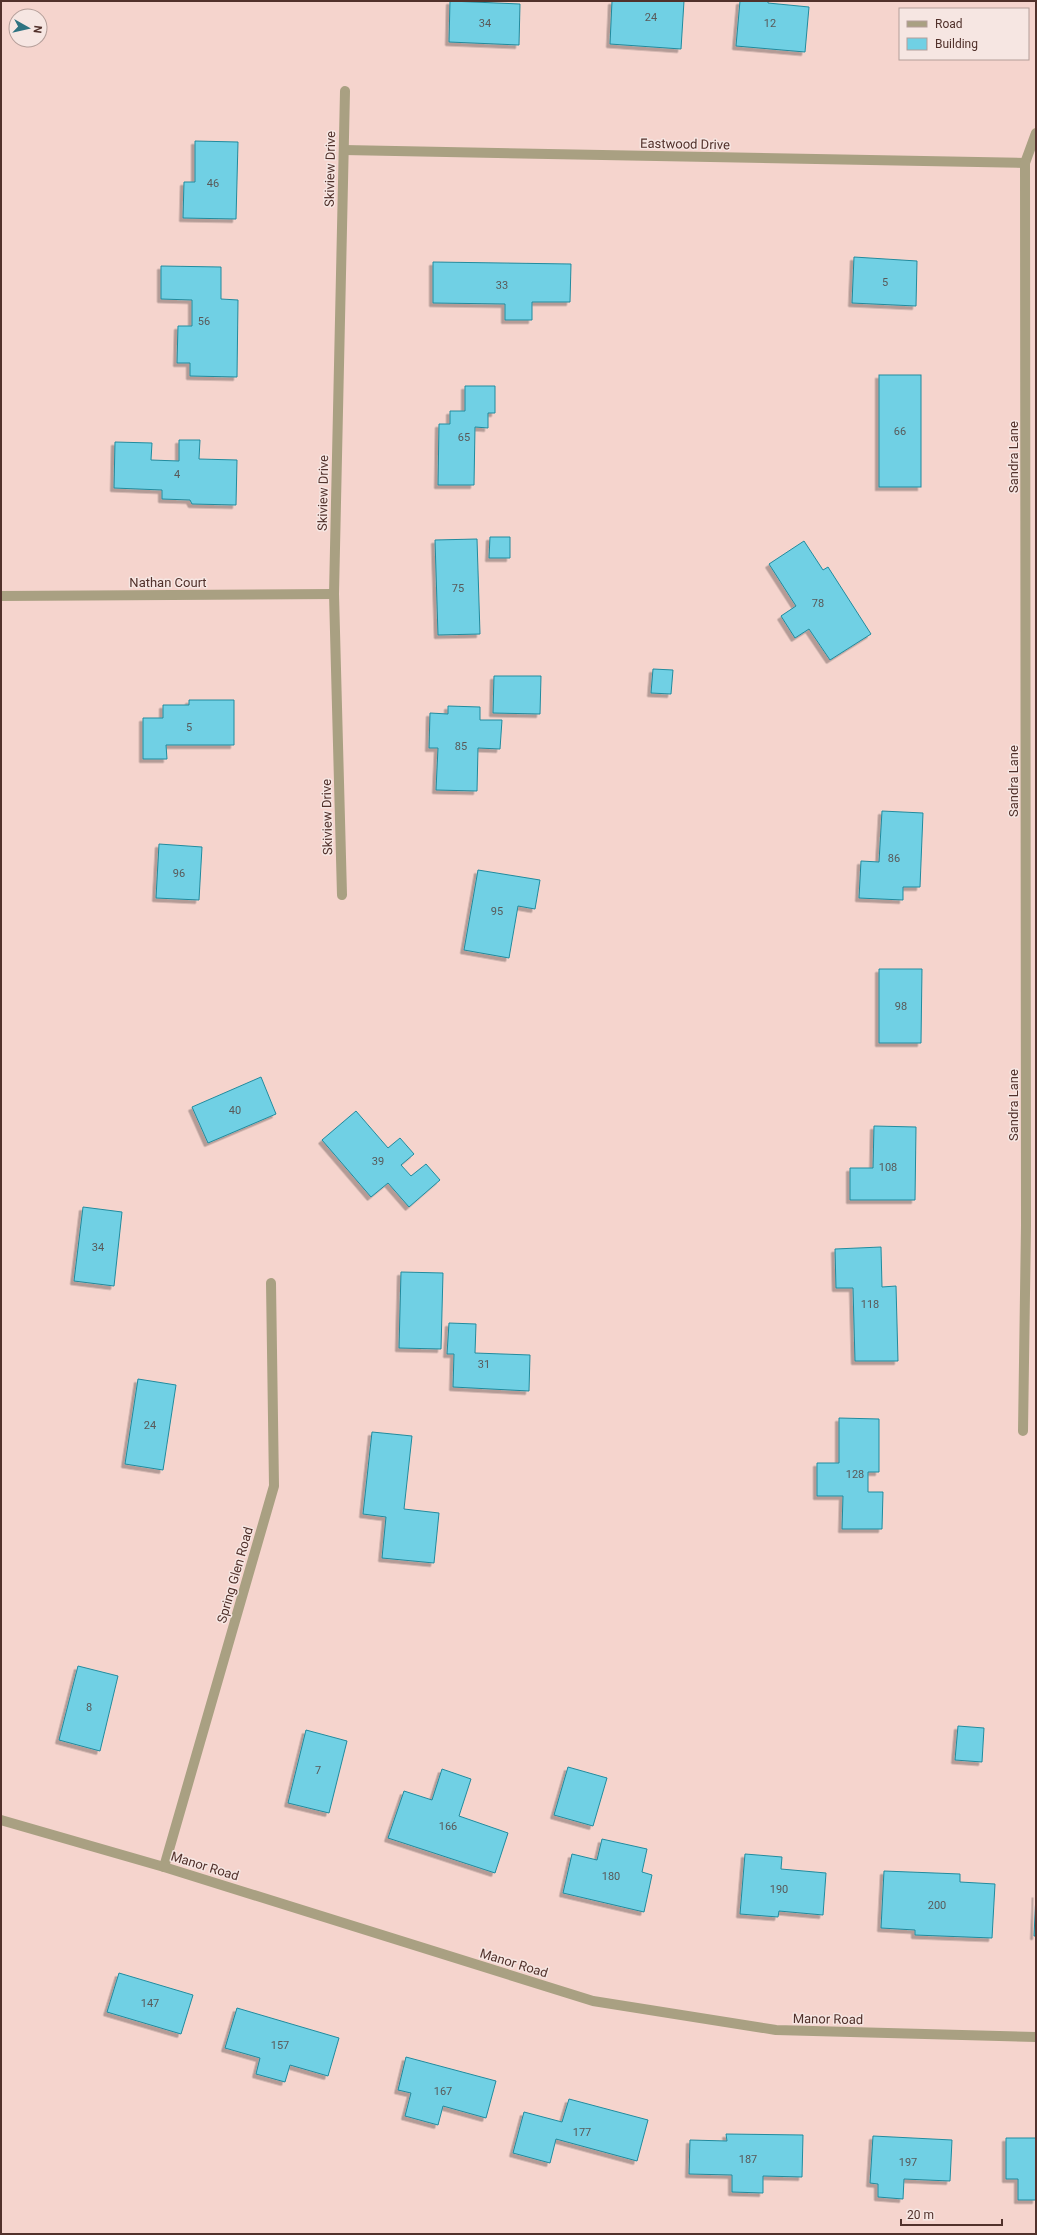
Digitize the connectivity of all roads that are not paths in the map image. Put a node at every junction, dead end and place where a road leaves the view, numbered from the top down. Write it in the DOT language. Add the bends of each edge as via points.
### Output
graph roads {
  1 [pos="345,91"];
  2 [pos="1036,133"];
  3 [pos="344,150"];
  4 [pos="1025,163"];
  5 [pos="334,594"];
  6 [pos="1,596"];
  7 [pos="342,895"];
  8 [pos="1031,1226"];
  9 [pos="271,1283"];
  10 [pos="1023,1431"];
  11 [pos="1,1820"];
  12 [pos="164,1867"];
  13 [pos="1036,2037"];
  1 -- 3 [label="street, Skiview Drive"];
  2 -- 4 [label="street, Sandra Lane"];
  3 -- 4 [label="street, Eastwood Drive"];
  3 -- 5 [label="street, Skiview Drive"];
  4 -- 8 [label="street, Sandra Lane"];
  5 -- 6 [label="street, Nathan Court"];
  5 -- 7 [label="street, Skiview Drive"];
  8 -- 10 [label="street, Sandra Lane"];
  9 -- 12 [label="street, Spring Glen Road" via="274,1486"];
  11 -- 12 [label="street, Manor Road"];
  12 -- 13 [label="street, Manor Road" via="593,2001 776,2030"];
}
